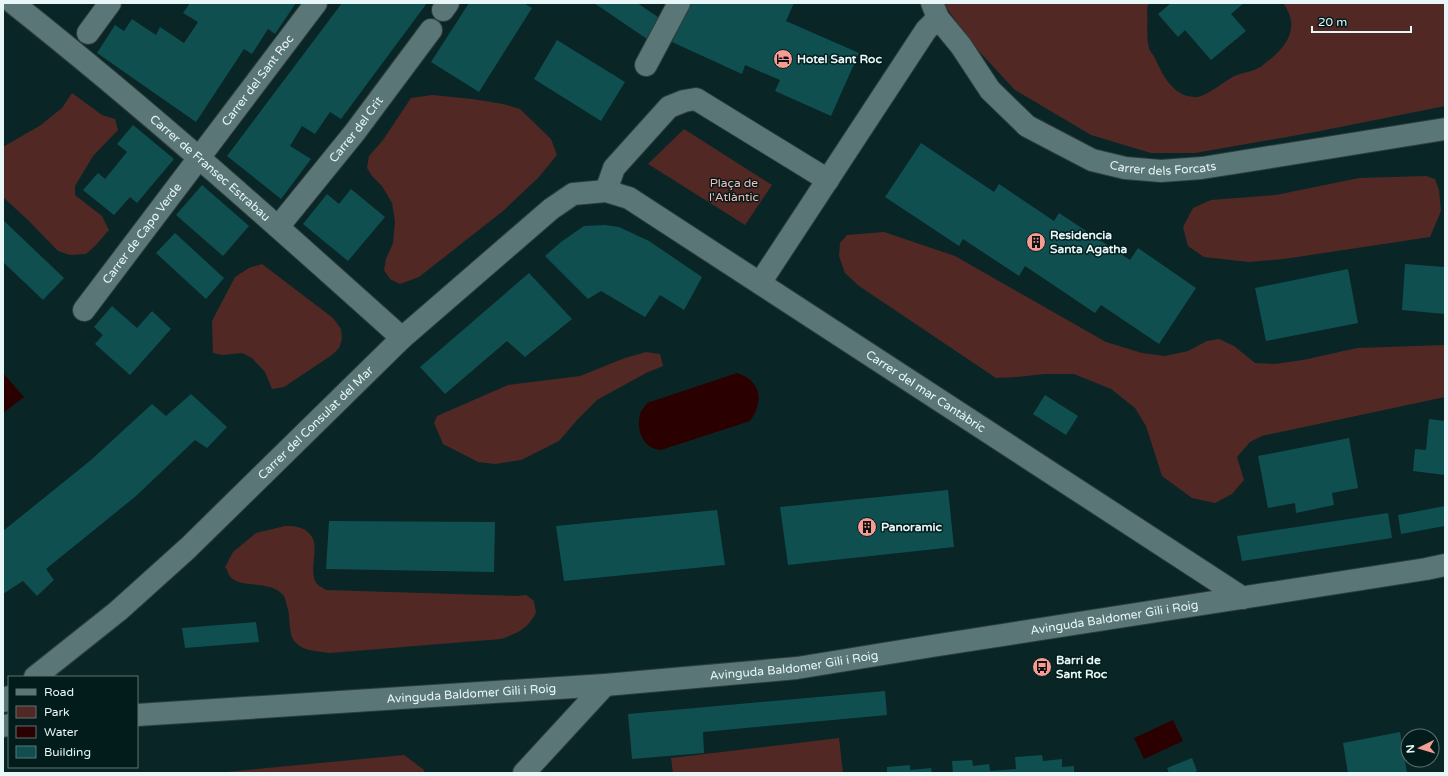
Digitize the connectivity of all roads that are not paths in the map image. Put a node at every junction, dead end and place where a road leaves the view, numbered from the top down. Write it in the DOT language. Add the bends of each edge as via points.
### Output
graph roads {
  1 [pos="13,3"];
  2 [pos="110,3"];
  3 [pos="316,3"];
  4 [pos="679,3"];
  5 [pos="935,10"];
  6 [pos="431,30"];
  7 [pos="88,33"];
  8 [pos="646,65"];
  9 [pos="1445,128"];
  10 [pos="200,158"];
  11 [pos="828,180"];
  12 [pos="606,191"];
  13 [pos="278,227"];
  14 [pos="760,283"];
  15 [pos="84,310"];
  16 [pos="402,338"];
  17 [pos="1445,565"];
  18 [pos="1243,598"];
  19 [pos="36,676"];
  20 [pos="605,685"];
  21 [pos="138,715"];
  22 [pos="524,773"];
  1 -- 10 [label="street, Carrer de Fransec Estrabau"];
  2 -- 7 [label="street"];
  3 -- 10 [label="street, Carrer del Sant Roc"];
  4 -- 8 [label="street"];
  5 -- 9 [label="street, Carrer dels Forcats" via="990,90 1026,126 1092,160 1126,168 1161,171 1202,168"];
  5 -- 11 [label="street" via="926,30"];
  6 -- 13 [label="street, Carrer del Crit" via="355,132"];
  10 -- 13 [label="street, Carrer de Fransec Estrabau"];
  10 -- 15 [label="street, Carrer de Capo Verde"];
  11 -- 12 [label="street" via="696,99 669,107 614,168"];
  11 -- 14 [label="street"];
  12 -- 14 [label="street, Carrer del mar Cantàbric" via="629,198"];
  12 -- 16 [label="street, Carrer del Consulat del Mar" via="573,194 551,209"];
  13 -- 16 [label="street, Carrer de Fransec Estrabau"];
  14 -- 18 [label="street, Carrer del mar Cantàbric"];
  16 -- 19 [label="street, Carrer del Consulat del Mar" via="188,548 118,611"];
  17 -- 18 [label="street, Avinguda Baldomer Gili i Roig"];
  18 -- 20 [label="street, Avinguda Baldomer Gili i Roig" via="797,668"];
  20 -- 21 [label="street, Avinguda Baldomer Gili i Roig"];
  20 -- 22 [label="street"];
}
